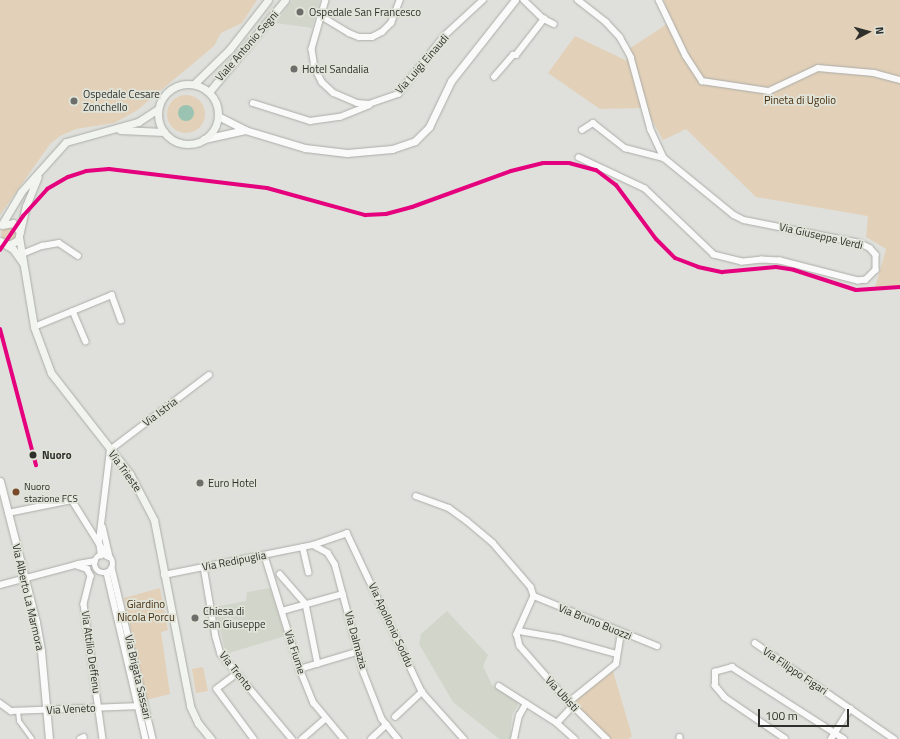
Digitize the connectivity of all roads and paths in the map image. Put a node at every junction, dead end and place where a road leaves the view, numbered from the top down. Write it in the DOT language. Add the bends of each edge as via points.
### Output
graph roads {
  1 [pos="268,0"];
  2 [pos="285,0"];
  3 [pos="326,0"];
  4 [pos="400,0"];
  5 [pos="483,0"];
  6 [pos="515,0"];
  7 [pos="524,0"];
  8 [pos="578,0"];
  9 [pos="660,0"];
  10 [pos="321,16"];
  11 [pos="544,19"];
  12 [pos="554,24"];
  13 [pos="494,76"];
  14 [pos="900,80"];
  15 [pos="194,84"];
  16 [pos="209,92"];
  17 [pos="253,103"];
  18 [pos="369,104"];
  19 [pos="158,109"];
  20 [pos="218,116"];
  21 [pos="245,130"];
  22 [pos="582,130"];
  23 [pos="108,131"];
  24 [pos="164,132"];
  25 [pos="204,139"];
  26 [pos="579,158"];
  27 [pos="664,158"];
  28 [pos="39,173"];
  29 [pos="1,225"];
  30 [pos="19,235"];
  31 [pos="2,242"];
  32 [pos="22,254"];
  33 [pos="78,256"];
  34 [pos="22,262"];
  35 [pos="73,311"];
  36 [pos="121,320"];
  37 [pos="34,327"];
  38 [pos="86,341"];
  39 [pos="209,375"];
  40 [pos="110,450"];
  41 [pos="0,484"];
  42 [pos="416,496"];
  43 [pos="8,513"];
  44 [pos="102,526"];
  45 [pos="99,541"];
  46 [pos="314,545"];
  47 [pos="303,547"];
  48 [pos="106,556"];
  49 [pos="265,556"];
  50 [pos="95,561"];
  51 [pos="75,564"];
  52 [pos="204,567"];
  53 [pos="112,568"];
  54 [pos="309,572"];
  55 [pos="100,573"];
  56 [pos="107,573"];
  57 [pos="164,574"];
  58 [pos="280,574"];
  59 [pos="92,576"];
  60 [pos="25,578"];
  61 [pos="0,585"];
  62 [pos="343,594"];
  63 [pos="534,596"];
  64 [pos="306,604"];
  65 [pos="282,611"];
  66 [pos="518,631"];
  67 [pos="621,633"];
  68 [pos="755,643"];
  69 [pos="657,646"];
  70 [pos="357,652"];
  71 [pos="617,654"];
  72 [pos="318,664"];
  73 [pos="300,669"];
  74 [pos="236,674"];
  75 [pos="499,686"];
  76 [pos="422,692"];
  77 [pos="0,704"];
  78 [pos="526,704"];
  79 [pos="571,704"];
  80 [pos="145,705"];
  81 [pos="138,706"];
  82 [pos="99,708"];
  83 [pos="850,709"];
  84 [pos="18,711"];
  85 [pos="48,711"];
  86 [pos="395,717"];
  87 [pos="325,719"];
  88 [pos="557,723"];
  89 [pos="386,725"];
  90 [pos="835,732"];
  91 [pos="32,739"];
  92 [pos="49,739"];
  93 [pos="103,739"];
  94 [pos="146,739"];
  95 [pos="153,739"];
  96 [pos="211,739"];
  97 [pos="254,739"];
  98 [pos="292,739"];
  99 [pos="302,739"];
  100 [pos="344,739"];
  101 [pos="371,739"];
  102 [pos="398,739"];
  103 [pos="464,739"];
  104 [pos="514,739"];
  105 [pos="575,739"];
  106 [pos="607,739"];
  107 [pos="785,739"];
  108 [pos="831,739"];
  109 [pos="844,739"];
  110 [pos="894,739"];
  1 -- 15 [label="main road, Viale Antonio Segni" via="229,50"];
  2 -- 16 [label="main road, Viale Antonio Segni"];
  3 -- 10 [label="street, Via Luigi Einaudi"];
  4 -- 10 [label="street" via="391,23 372,37 359,37 349,33"];
  5 -- 18 [label="street, Via Luigi Einaudi" via="444,36 398,94"];
  6 -- 21 [label="street" via="450,81 429,127 415,141 392,149 347,153 305,148"];
  7 -- 11 [label="street"];
  8 -- 27 [label="street, Via Giuseppe Verdi" via="606,22 620,37 631,57 651,130"];
  9 -- 14 [label="street" via="669,23 702,80 769,91 818,68 874,73"];
  10 -- 18 [label="street, Via Luigi Einaudi" via="312,49 315,68 322,82 346,100"];
  11 -- 12 [label="street"];
  11 -- 13 [label="street" via="516,55 513,55"];
  15 -- 16 [label="main road"];
  15 -- 19 [label="main road" via="180,84 168,91"];
  16 -- 20 [label="main road" via="216,103"];
  17 -- 18 [label="street" via="310,121 340,117"];
  19 -- 23 [label="main road" via="138,122"];
  19 -- 24 [label="main road" via="158,117"];
  20 -- 21 [label="street"];
  20 -- 25 [label="main road" via="214,129"];
  21 -- 25 [label="street"];
  22 -- 27 [label="street" via="593,123 625,148"];
  23 -- 24 [label="main road"];
  23 -- 28 [label="main road" via="66,142"];
  24 -- 25 [label="main road" via="182,143"];
  26 -- 27 [label="street, Via Giuseppe Verdi" via="645,189 714,255 742,262 780,261 858,281 866,280 876,270 876,255 860,243 744,220 734,215"];
  28 -- 29 [label="main road" via="21,192"];
  28 -- 30 [label="main road" via="26,206"];
  29 -- 30 [label="main road" via="13,223"];
  30 -- 31 [label="main road" via="12,244"];
  30 -- 32 [label="main road, Via Trieste"];
  31 -- 34 [label="main road, Via Trieste" via="13,249"];
  32 -- 33 [label="street" via="59,243"];
  32 -- 34 [label="main road, Via Trieste"];
  34 -- 37 [label="main road, Via Trieste"];
  35 -- 36 [label="street" via="112,295"];
  35 -- 37 [label="street"];
  35 -- 38 [label="street"];
  37 -- 40 [label="main road, Via Trieste" via="51,373"];
  39 -- 40 [label="street, Via Istria"];
  40 -- 44 [label="street"];
  40 -- 57 [label="main road, Via Trieste" via="137,485 152,514"];
  41 -- 43 [label="street, Via Alberto La Marmora"];
  42 -- 63 [label="street" via="449,508 467,521 508,559 531,588"];
  43 -- 45 [label="street" via="72,500"];
  43 -- 60 [label="street, Via Alberto La Marmora"];
  44 -- 45 [label="street"];
  44 -- 48 [label="street"];
  45 -- 48 [label="street"];
  46 -- 47 [label="street, Via Redipuglia"];
  46 -- 62 [label="street, Via Dalmazia" via="328,553 335,564"];
  46 -- 76 [label="street, Via Apollonio Soddu" via="347,534"];
  47 -- 49 [label="street, Via Redipuglia"];
  47 -- 54 [label="street"];
  48 -- 50 [label="street"];
  48 -- 53 [label="street"];
  49 -- 52 [label="street, Via Redipuglia"];
  49 -- 65 [label="street, Via Fiume"];
  50 -- 51 [label="street"];
  50 -- 55 [label="street" via="96,569"];
  51 -- 59 [label="street" via="87,569"];
  51 -- 60 [label="street"];
  52 -- 57 [label="street, Via Redipuglia"];
  52 -- 74 [label="street, Via Trento" via="217,645"];
  53 -- 56 [label="street"];
  53 -- 80 [label="street, Via Brigata Sassari"];
  55 -- 56 [label="street"];
  55 -- 59 [label="street"];
  56 -- 81 [label="street, Via Brigata Sassari"];
  57 -- 96 [label="main road, Via Trieste" via="190,706 198,723"];
  58 -- 64 [label="street"];
  59 -- 82 [label="street, Via Attilio Deffenu" via="84,604"];
  60 -- 61 [label="street"];
  60 -- 85 [label="street, Via Alberto La Marmora" via="41,651"];
  62 -- 64 [label="street"];
  62 -- 70 [label="street, Via Dalmazia"];
  63 -- 66 [label="street"];
  63 -- 67 [label="street, Via Bruno Buozzi"];
  64 -- 65 [label="street"];
  64 -- 72 [label="street"];
  65 -- 73 [label="street, Via Fiume"];
  66 -- 71 [label="street" via="559,638"];
  66 -- 79 [label="street, Via Ubisti" via="520,646"];
  67 -- 69 [label="street, Via Bruno Buozzi"];
  67 -- 71 [label="street"];
  68 -- 83 [label="street, Via Filippo Figari"];
  70 -- 72 [label="street"];
  70 -- 89 [label="street, Via Dalmazia"];
  71 -- 79 [label="street" via="616,664"];
  72 -- 73 [label="street"];
  73 -- 87 [label="street, Via Fiume" via="314,703"];
  74 -- 97 [label="street" via="217,690"];
  74 -- 98 [label="street, Via Trento"];
  75 -- 78 [label="street"];
  76 -- 86 [label="street"];
  76 -- 103 [label="street, Via Apollonio Soddu"];
  77 -- 84 [label="street, Via Veneto" via="11,711"];
  78 -- 88 [label="street"];
  78 -- 104 [label="street" via="519,716"];
  79 -- 88 [label="street"];
  79 -- 106 [label="street, Via Ubisti"];
  80 -- 81 [label="street, Via Veneto"];
  80 -- 95 [label="street, Via Brigata Sassari"];
  81 -- 82 [label="street, Via Veneto"];
  81 -- 94 [label="street, Via Brigata Sassari"];
  82 -- 85 [label="street, Via Veneto"];
  82 -- 93 [label="street, Via Attilio Deffenu"];
  83 -- 90 [label="street"];
  83 -- 110 [label="street, Via Filippo Figari"];
  84 -- 85 [label="street, Via Veneto"];
  84 -- 91 [label="street" via="19,720"];
  85 -- 92 [label="street, Via Alberto La Marmora"];
  87 -- 99 [label="street"];
  87 -- 100 [label="street, Via Fiume"];
  88 -- 105 [label="street"];
  89 -- 101 [label="street"];
  89 -- 102 [label="street, Via Dalmazia"];
  90 -- 107 [label="street" via="732,667 715,672 715,686 724,698"];
  90 -- 108 [label="street"];
  90 -- 109 [label="street"];
}
